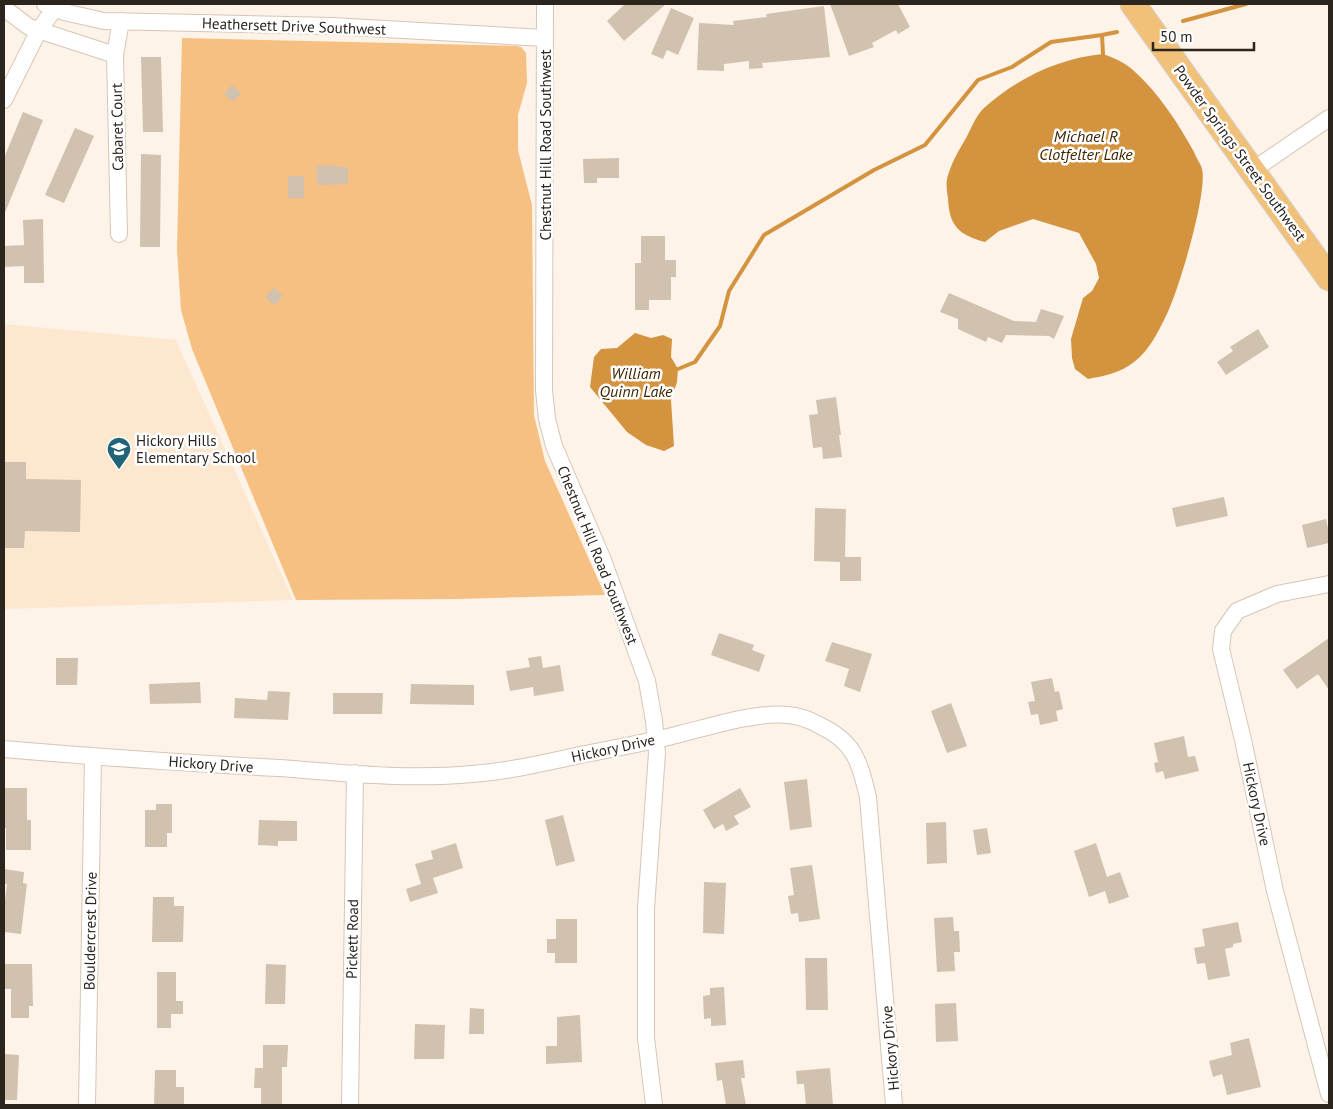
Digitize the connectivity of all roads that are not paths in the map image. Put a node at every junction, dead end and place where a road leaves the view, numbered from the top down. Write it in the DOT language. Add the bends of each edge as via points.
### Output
graph roads {
  1 [pos="545,4"];
  2 [pos="1133,4"];
  3 [pos="50,6"];
  4 [pos="4,8"];
  5 [pos="121,20"];
  6 [pos="39,30"];
  7 [pos="545,38"];
  8 [pos="115,54"];
  9 [pos="4,100"];
  10 [pos="1329,118"];
  11 [pos="1253,170"];
  12 [pos="119,234"];
  13 [pos="1329,278"];
  14 [pos="1329,584"];
  15 [pos="656,739"];
  16 [pos="4,749"];
  17 [pos="92,756"];
  18 [pos="355,773"];
  19 [pos="1329,1094"];
  20 [pos="88,1105"];
  21 [pos="350,1105"];
  22 [pos="654,1105"];
  23 [pos="894,1105"];
  1 -- 7 [label="street, Chestnut Hill Road Southwest"];
  2 -- 11 [label="main road, Powder Springs Street Southwest"];
  3 -- 5 [label="street, Heathersett Drive Southwest" via="82,17"];
  3 -- 6 [label="street"];
  4 -- 6 [label="street" via="29,27"];
  5 -- 7 [label="street, Heathersett Drive Southwest" via="332,26"];
  5 -- 8 [label="street, Cabaret Court"];
  6 -- 8 [label="street"];
  6 -- 9 [label="street"];
  7 -- 15 [label="street, Chestnut Hill Road Southwest" via="544,390 547,419 554,446 603,560 647,681"];
  8 -- 12 [label="street, Cabaret Court"];
  10 -- 11 [label="street"];
  11 -- 13 [label="main road, Powder Springs Street Southwest"];
  14 -- 19 [label="street, Hickory Drive" via="1277,594 1237,611 1222,631 1221,649 1275,891"];
  15 -- 18 [label="street, Hickory Drive" via="511,770 431,776"];
  15 -- 22 [label="street, Chestnut Hill Road Southwest" via="646,917 646,1038"];
  15 -- 23 [label="street, Hickory Drive" via="767,716 789,716 810,720 829,730 844,740 854,754 868,797"];
  16 -- 17 [label="street, Hickory Drive"];
  17 -- 18 [label="street, Hickory Drive"];
  17 -- 20 [label="street, Bouldercrest Drive"];
  18 -- 21 [label="street, Pickett Road"];
}
